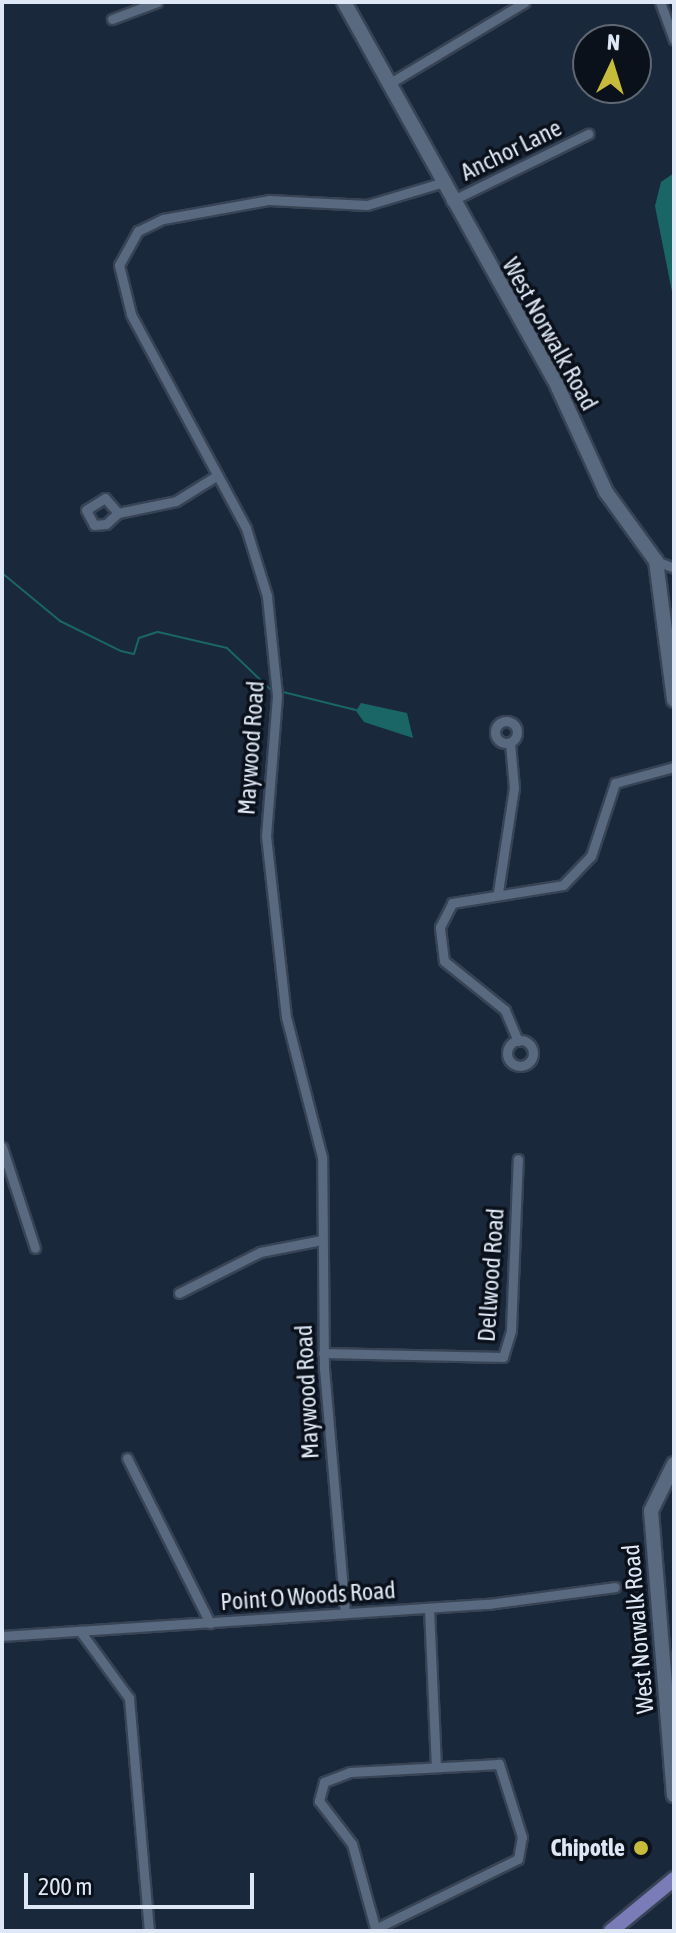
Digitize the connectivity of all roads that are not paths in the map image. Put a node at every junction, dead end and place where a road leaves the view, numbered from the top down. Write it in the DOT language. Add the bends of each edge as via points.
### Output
graph roads {
  1 [pos="157,2"];
  2 [pos="344,2"];
  3 [pos="525,2"];
  4 [pos="660,2"];
  5 [pos="112,19"];
  6 [pos="674,40"];
  7 [pos="390,83"];
  8 [pos="588,134"];
  9 [pos="441,183"];
  10 [pos="451,201"];
  11 [pos="218,475"];
  12 [pos="118,513"];
  13 [pos="656,561"];
  14 [pos="674,568"];
  15 [pos="674,700"];
  16 [pos="510,743"];
  17 [pos="674,767"];
  18 [pos="498,892"];
  19 [pos="518,1041"];
  20 [pos="2,1147"];
  21 [pos="518,1159"];
  22 [pos="322,1240"];
  23 [pos="35,1248"];
  24 [pos="179,1293"];
  25 [pos="323,1353"];
  26 [pos="127,1458"];
  27 [pos="674,1464"];
  28 [pos="615,1587"];
  29 [pos="429,1608"];
  30 [pos="345,1613"];
  31 [pos="210,1623"];
  32 [pos="80,1631"];
  33 [pos="2,1636"];
  34 [pos="436,1767"];
  35 [pos="674,1795"];
  36 [pos="674,1879"];
  37 [pos="376,1930"];
  38 [pos="149,1931"];
  39 [pos="611,1931"];
  1 -- 5 [label="street"];
  2 -- 7 [label="main road, West Norwalk Road"];
  3 -- 7 [label="street"];
  4 -- 6 [label="street"];
  7 -- 9 [label="main road, West Norwalk Road"];
  8 -- 10 [label="street, Anchor Lane"];
  9 -- 10 [label="main road, West Norwalk Road"];
  9 -- 11 [label="street, Maywood Road" via="367,205 269,200 163,219 138,231 122,251 124,298"];
  10 -- 13 [label="main road, West Norwalk Road" via="557,385 606,492"];
  11 -- 12 [label="street" via="176,501"];
  11 -- 22 [label="street, Maywood Road" via="246,528 272,630 277,695 266,836 286,1017 320,1142"];
  13 -- 14 [label="street"];
  13 -- 15 [label="main road, West Norwalk Road"];
  16 -- 18 [label="street" via="514,788"];
  17 -- 18 [label="street" via="615,783 579,874 542,891"];
  18 -- 19 [label="street" via="452,903 439,945 459,980 505,1010"];
  20 -- 23 [label="street"];
  21 -- 25 [label="street, Dellwood Road" via="511,1330 503,1357"];
  22 -- 24 [label="street" via="260,1252"];
  22 -- 25 [label="street, Maywood Road"];
  25 -- 30 [label="street, Maywood Road"];
  26 -- 31 [label="street"];
  27 -- 35 [label="main road, West Norwalk Road" via="651,1511"];
  28 -- 29 [label="street, Point O Woods Road"];
  29 -- 30 [label="street, Point O Woods Road"];
  29 -- 34 [label="street"];
  30 -- 31 [label="street, Point O Woods Road"];
  31 -- 32 [label="street, Point O Woods Road"];
  32 -- 33 [label="street, Point O Woods Road"];
  32 -- 38 [label="street" via="129,1698"];
  34 -- 37 [label="street" via="342,1773 321,1787 321,1806 356,1852"];
  34 -- 37 [label="street" via="502,1768 521,1855"];
  36 -- 39 [label="main road"];
}
